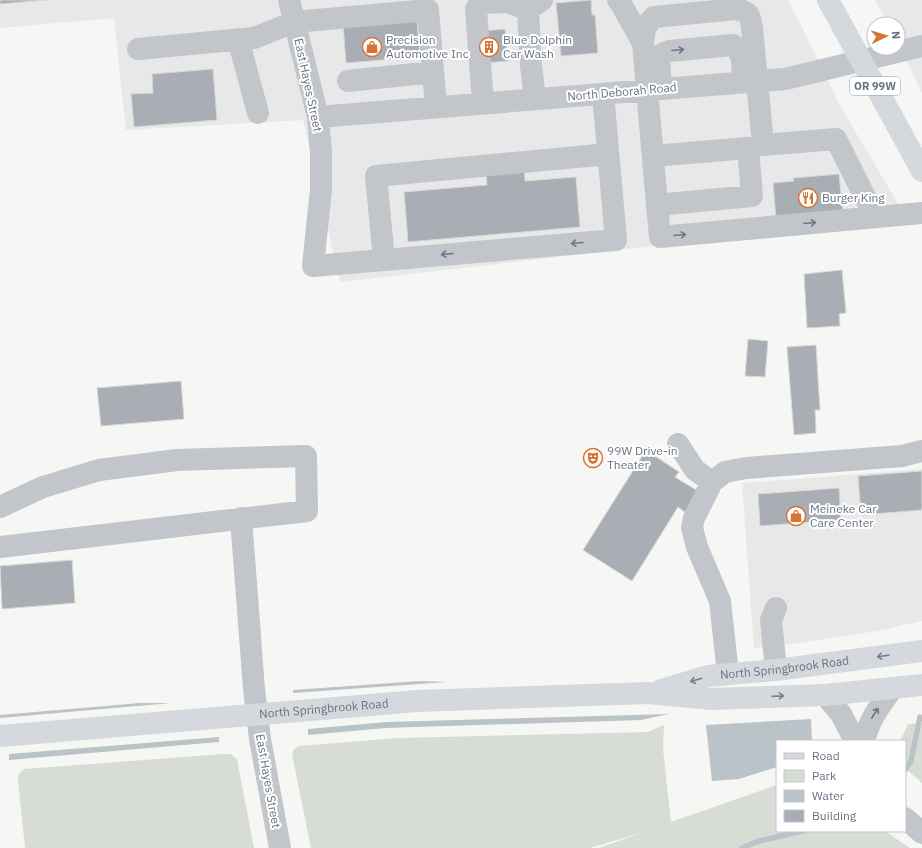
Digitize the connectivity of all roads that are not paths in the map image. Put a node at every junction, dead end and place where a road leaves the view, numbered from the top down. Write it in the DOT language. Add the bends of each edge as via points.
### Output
graph roads {
  1 [pos="289,0"];
  2 [pos="828,0"];
  3 [pos="619,1"];
  4 [pos="535,5"];
  5 [pos="654,17"];
  6 [pos="294,22"];
  7 [pos="752,28"];
  8 [pos="238,40"];
  9 [pos="643,43"];
  10 [pos="922,46"];
  11 [pos="138,49"];
  12 [pos="861,61"];
  13 [pos="433,72"];
  14 [pos="348,81"];
  15 [pos="750,82"];
  16 [pos="654,90"];
  17 [pos="603,94"];
  18 [pos="535,99"];
  19 [pos="489,103"];
  20 [pos="436,107"];
  21 [pos="258,113"];
  22 [pos="318,116"];
  23 [pos="756,146"];
  24 [pos="608,154"];
  25 [pos="653,156"];
  26 [pos="922,171"];
  27 [pos="657,205"];
  28 [pos="922,213"];
  29 [pos="875,217"];
  30 [pos="384,260"];
  31 [pos="678,444"];
  32 [pos="922,451"];
  33 [pos="712,482"];
  34 [pos="0,507"];
  35 [pos="241,518"];
  36 [pos="0,547"];
  37 [pos="776,608"];
  38 [pos="922,651"];
  39 [pos="776,670"];
  40 [pos="728,674"];
  41 [pos="922,685"];
  42 [pos="892,688"];
  43 [pos="648,693"];
  44 [pos="825,695"];
  45 [pos="711,699"];
  46 [pos="257,714"];
  47 [pos="0,736"];
  48 [pos="854,740"];
  49 [pos="864,740"];
  50 [pos="906,819"];
  51 [pos="922,833"];
  52 [pos="280,848"];
  1 -- 6 [label="street, East Hayes Street"];
  2 -- 12 [label="main road, OR 99W"];
  3 -- 5 [label="street"];
  3 -- 9 [label="street"];
  4 -- 18 [label="street" via="531,66"];
  4 -- 19 [label="street" via="481,3 476,9"];
  5 -- 7 [label="street" via="745,11 750,16"];
  5 -- 9 [label="street" via="644,30"];
  6 -- 8 [label="street" via="254,38"];
  6 -- 13 [label="street" via="428,10"];
  6 -- 22 [label="street, East Hayes Street"];
  7 -- 9 [label="street" via="742,22 651,30 647,32"];
  7 -- 15 [label="street"];
  8 -- 11 [label="street"];
  8 -- 21 [label="street"];
  9 -- 16 [label="street"];
  10 -- 12 [label="street, North Deborah Road"];
  12 -- 15 [label="street, North Deborah Road" via="785,79"];
  12 -- 26 [label="main road, OR 99W"];
  13 -- 14 [label="street"];
  13 -- 20 [label="street"];
  15 -- 16 [label="street, North Deborah Road"];
  16 -- 15 [label="street, one-way" via="658,59 662,54 669,51 733,45 742,56"];
  15 -- 23 [label="street"];
  16 -- 17 [label="street, North Deborah Road"];
  16 -- 25 [label="street"];
  17 -- 18 [label="street, North Deborah Road"];
  17 -- 24 [label="street"];
  18 -- 19 [label="street, North Deborah Road"];
  19 -- 20 [label="street, North Deborah Road"];
  20 -- 22 [label="street, North Deborah Road"];
  22 -- 30 [label="street, East Hayes Street" via="321,189 313,266"];
  23 -- 25 [label="street"];
  23 -- 27 [label="street" via="752,196"];
  23 -- 29 [label="street" via="836,139"];
  24 -- 30 [label="street" via="376,176"];
  24 -- 30 [label="street, one-way" via="616,240"];
  25 -- 27 [label="street"];
  27 -- 29 [label="street, one-way" via="660,237"];
  28 -- 29 [label="street"];
  31 -- 33 [label="street" via="694,470"];
  32 -- 33 [label="street" via="902,456 746,468 725,472"];
  33 -- 40 [label="street" via="694,518 692,528 697,547 720,601"];
  34 -- 35 [label="street" via="43,487 99,470 177,460 306,456 307,511"];
  35 -- 36 [label="street"];
  35 -- 46 [label="street, East Hayes Street"];
  37 -- 39 [label="street" via="772,620"];
  38 -- 39 [label="main road, North Springbrook Road, one-way"];
  39 -- 40 [label="main road, North Springbrook Road"];
  39 -- 45 [label="main road" via="778,681 725,687"];
  40 -- 43 [label="main road, North Springbrook Road, one-way" via="708,676"];
  41 -- 42 [label="main road, North Springbrook Road"];
  42 -- 44 [label="main road, North Springbrook Road"];
  49 -- 42 [label="street, one-way" via="874,714"];
  43 -- 45 [label="main road, North Springbrook Road"];
  43 -- 46 [label="main road, North Springbrook Road" via="417,701"];
  45 -- 44 [label="main road, North Springbrook Road, one-way"];
  44 -- 48 [label="street" via="841,714"];
  46 -- 47 [label="main road, North Springbrook Road"];
  46 -- 52 [label="street, East Hayes Street"];
  50 -- 51 [label="street"];
}
